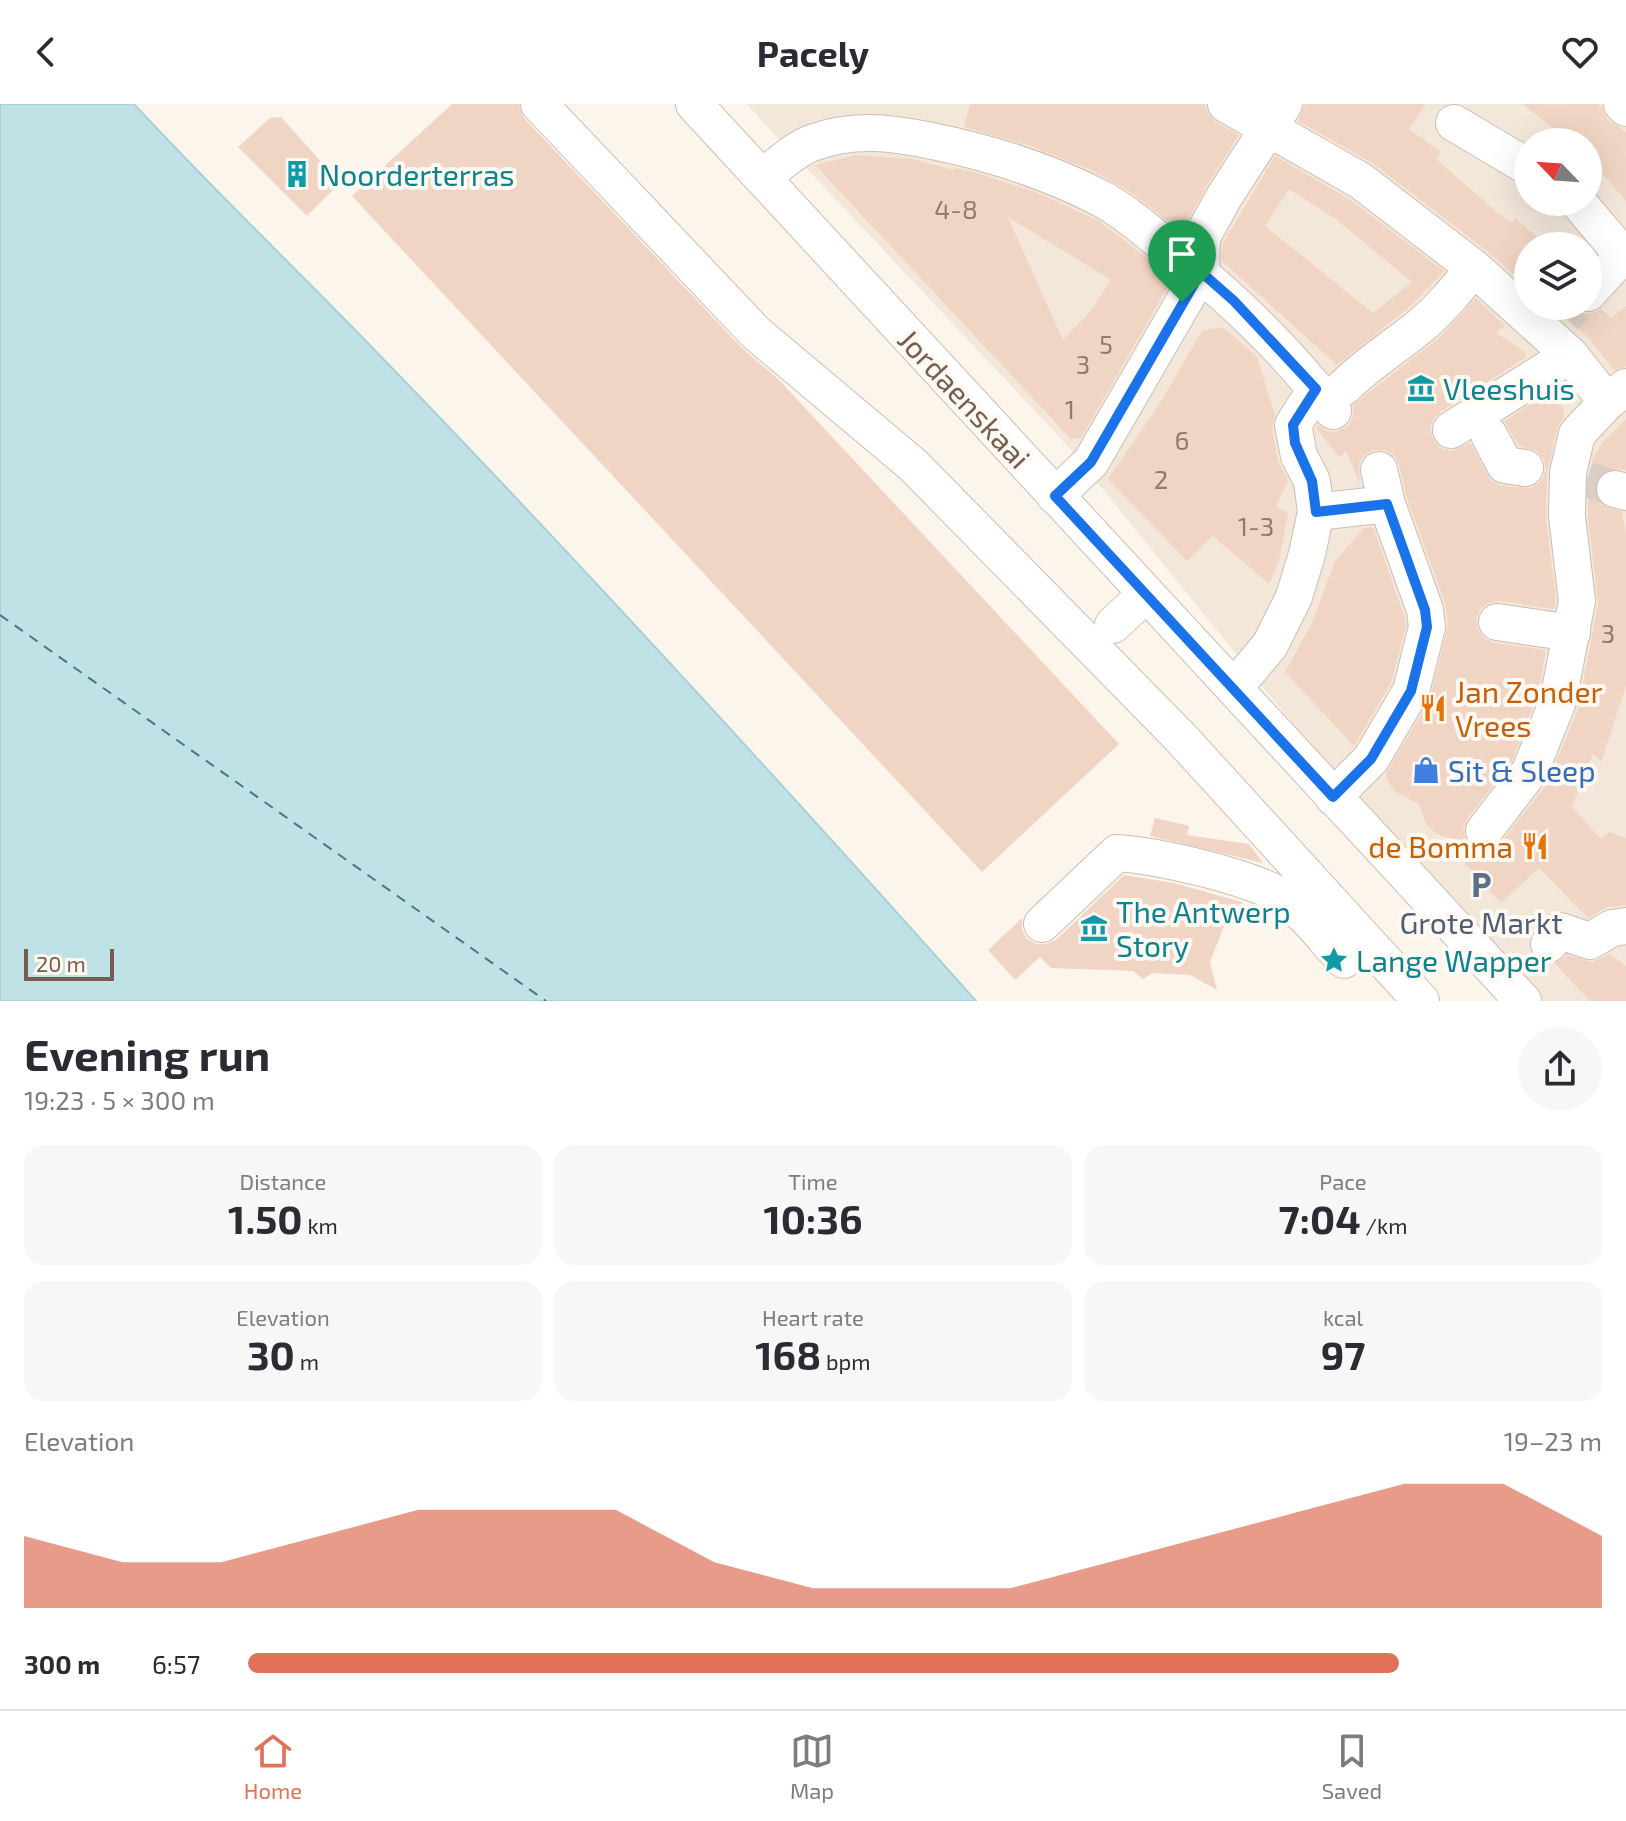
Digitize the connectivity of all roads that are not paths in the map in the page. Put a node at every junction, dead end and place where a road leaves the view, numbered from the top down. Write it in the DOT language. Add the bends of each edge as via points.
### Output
graph roads {
  1 [pos="539,104"];
  2 [pos="694,104"];
  3 [pos="1226,104"];
  4 [pos="1276,115"];
  5 [pos="886,118"];
  6 [pos="1454,123"];
  7 [pos="1514,159"];
  8 [pos="762,177"];
  9 [pos="1590,216"];
  10 [pos="1624,257"];
  11 [pos="1474,268"];
  12 [pos="1201,272"];
  13 [pos="1568,325"];
  14 [pos="1327,386"];
  15 [pos="1617,394"];
  16 [pos="1580,479"];
  17 [pos="1055,496"];
  18 [pos="1316,512"];
  19 [pos="1145,595"];
  20 [pos="1497,622"];
  21 [pos="1113,625"];
  22 [pos="1572,633"];
  23 [pos="1234,688"];
  24 [pos="1333,797"];
  25 [pos="1484,831"];
  26 [pos="1042,924"];
  27 [pos="1626,926"];
  28 [pos="1549,944"];
  29 [pos="1344,960"];
  30 [pos="1421,1001"];
  31 [pos="1523,1001"];
  1 -- 30 [label="street" via="756,333 913,465 1181,738"];
  2 -- 8 [label="street, Jordaenskaai"];
  3 -- 4 [label="street"];
  4 -- 11 [label="street"];
  4 -- 12 [label="street" via="1202,237"];
  5 -- 8 [label="street" via="810,143"];
  5 -- 12 [label="street" via="1049,174 1103,200"];
  6 -- 7 [label="street"];
  8 -- 17 [label="street, Jordaenskaai"];
  9 -- 10 [label="street"];
  10 -- 13 [label="street"];
  11 -- 13 [label="street"];
  11 -- 14 [label="street" via="1419,327 1362,369"];
  12 -- 14 [label="street"];
  12 -- 17 [label="street" via="1091,462"];
  13 -- 15 [label="street"];
  13 -- 16 [label="street" via="1476,426 1505,465"];
  14 -- 18 [label="street" via="1293,425 1312,481"];
  15 -- 16 [label="street" via="1577,434"];
  16 -- 22 [label="street" via="1567,516 1577,601"];
  17 -- 19 [label="street, Jordaenskaai"];
  18 -- 23 [label="street" via="1294,597 1270,645"];
  18 -- 24 [label="street" via="1383,487 1425,610 1425,638 1411,691 1371,759"];
  19 -- 21 [label="street"];
  19 -- 23 [label="street, Jordaenskaai"];
  20 -- 22 [label="street"];
  22 -- 25 [label="street" via="1558,701 1530,771"];
  23 -- 24 [label="street, Jordaenskaai"];
  24 -- 31 [label="street, Jordaenskaai"];
  26 -- 29 [label="street" via="1117,853 1142,855 1265,890"];
  27 -- 28 [label="street" via="1590,941 1560,931"];
}
